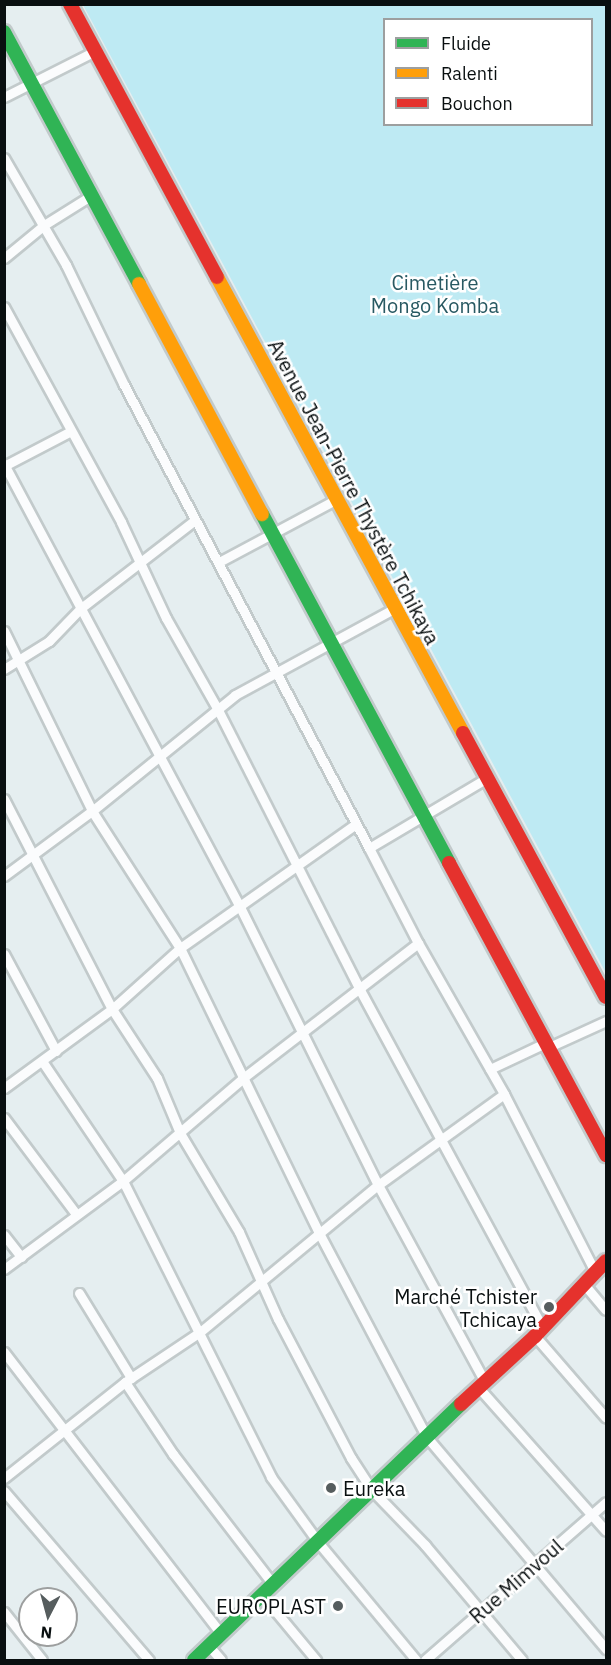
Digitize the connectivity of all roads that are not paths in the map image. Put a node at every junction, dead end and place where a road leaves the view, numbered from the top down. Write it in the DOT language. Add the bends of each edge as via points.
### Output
graph roads {
  1 [pos="70,4"];
  2 [pos="4,32"];
  3 [pos="95,51"];
  4 [pos="32,83"];
  5 [pos="4,98"];
  6 [pos="4,158"];
  7 [pos="92,195"];
  8 [pos="44,225"];
  9 [pos="4,258"];
  10 [pos="4,306"];
  11 [pos="69,432"];
  12 [pos="5,465"];
  13 [pos="337,499"];
  14 [pos="195,520"];
  15 [pos="275,535"];
  16 [pos="140,562"];
  17 [pos="219,562"];
  18 [pos="81,608"];
  19 [pos="395,608"];
  20 [pos="4,631"];
  21 [pos="332,642"];
  22 [pos="19,660"];
  23 [pos="4,669"];
  24 [pos="278,671"];
  25 [pos="217,708"];
  26 [pos="158,759"];
  27 [pos="487,777"];
  28 [pos="4,799"];
  29 [pos="92,811"];
  30 [pos="421,814"];
  31 [pos="356,824"];
  32 [pos="369,848"];
  33 [pos="32,854"];
  34 [pos="295,865"];
  35 [pos="4,876"];
  36 [pos="240,908"];
  37 [pos="418,943"];
  38 [pos="180,948"];
  39 [pos="4,954"];
  40 [pos="360,990"];
  41 [pos="606,997"];
  42 [pos="112,1009"];
  43 [pos="606,1021"];
  44 [pos="301,1034"];
  45 [pos="548,1045"];
  46 [pos="56,1051"];
  47 [pos="42,1061"];
  48 [pos="490,1069"];
  49 [pos="243,1078"];
  50 [pos="4,1088"];
  51 [pos="504,1094"];
  52 [pos="4,1118"];
  53 [pos="180,1133"];
  54 [pos="442,1138"];
  55 [pos="606,1155"];
  56 [pos="123,1181"];
  57 [pos="378,1185"];
  58 [pos="76,1215"];
  59 [pos="318,1231"];
  60 [pos="4,1235"];
  61 [pos="21,1257"];
  62 [pos="606,1261"];
  63 [pos="4,1269"];
  64 [pos="595,1272"];
  65 [pos="263,1281"];
  66 [pos="583,1283"];
  67 [pos="79,1293"];
  68 [pos="606,1310"];
  69 [pos="201,1332"];
  70 [pos="539,1332"];
  71 [pos="4,1352"];
  72 [pos="128,1380"];
  73 [pos="482,1385"];
  74 [pos="606,1418"];
  75 [pos="66,1428"];
  76 [pos="426,1436"];
  77 [pos="4,1478"];
  78 [pos="371,1489"];
  79 [pos="4,1491"];
  80 [pos="606,1502"];
  81 [pos="591,1514"];
  82 [pos="606,1532"];
  83 [pos="318,1542"];
  84 [pos="536,1563"];
  85 [pos="272,1583"];
  86 [pos="262,1596"];
  87 [pos="4,1612"];
  88 [pos="480,1612"];
  89 [pos="221,1634"];
  90 [pos="209,1646"];
  91 [pos="606,1649"];
  92 [pos="42,1660"];
  93 [pos="149,1660"];
  94 [pos="194,1660"];
  95 [pos="221,1660"];
  96 [pos="316,1660"];
  97 [pos="416,1660"];
  98 [pos="425,1660"];
  99 [pos="522,1660"];
  1 -- 3 [label="main road, Avenue Jean-Pierre Thystère Tchikaya"];
  2 -- 4 [label="main road"];
  3 -- 4 [label="street"];
  3 -- 13 [label="main road, Avenue Jean-Pierre Thystère Tchikaya"];
  4 -- 5 [label="street"];
  4 -- 7 [label="main road"];
  6 -- 8 [label="street"];
  7 -- 8 [label="street"];
  7 -- 15 [label="main road"];
  8 -- 9 [label="street"];
  8 -- 14 [label="street"];
  10 -- 11 [label="street"];
  11 -- 12 [label="street"];
  11 -- 16 [label="street"];
  12 -- 18 [label="street"];
  13 -- 15 [label="street"];
  13 -- 19 [label="main road, Avenue Jean-Pierre Thystère Tchikaya"];
  14 -- 16 [label="street"];
  14 -- 17 [label="street"];
  15 -- 17 [label="street"];
  15 -- 21 [label="main road"];
  16 -- 18 [label="street"];
  16 -- 25 [label="street" via="187,661"];
  17 -- 24 [label="street"];
  18 -- 22 [label="street" via="48,641"];
  18 -- 26 [label="street"];
  19 -- 21 [label="street"];
  19 -- 27 [label="main road, Avenue Jean-Pierre Thystère Tchikaya"];
  20 -- 22 [label="street"];
  21 -- 24 [label="street"];
  21 -- 30 [label="main road"];
  22 -- 23 [label="street"];
  22 -- 29 [label="street"];
  24 -- 25 [label="street"];
  24 -- 31 [label="street"];
  25 -- 26 [label="street"];
  25 -- 34 [label="street"];
  26 -- 29 [label="street"];
  26 -- 36 [label="street"];
  27 -- 30 [label="street"];
  27 -- 41 [label="main road, Avenue Jean-Pierre Thystère Tchikaya"];
  28 -- 33 [label="street"];
  29 -- 33 [label="street"];
  29 -- 38 [label="street"];
  30 -- 32 [label="street"];
  30 -- 45 [label="main road"];
  31 -- 32 [label="street"];
  31 -- 34 [label="street"];
  32 -- 37 [label="street"];
  33 -- 35 [label="street"];
  33 -- 42 [label="street"];
  34 -- 36 [label="street"];
  34 -- 40 [label="street"];
  36 -- 38 [label="street"];
  36 -- 44 [label="street"];
  37 -- 40 [label="street"];
  37 -- 48 [label="street"];
  38 -- 42 [label="street"];
  38 -- 49 [label="street"];
  39 -- 46 [label="street"];
  40 -- 44 [label="street"];
  40 -- 54 [label="street"];
  42 -- 46 [label="street"];
  42 -- 53 [label="street" via="157,1078"];
  43 -- 45 [label="street"];
  44 -- 49 [label="street"];
  44 -- 57 [label="street"];
  45 -- 48 [label="street"];
  45 -- 55 [label="main road"];
  46 -- 47 [label="street"];
  47 -- 50 [label="street"];
  47 -- 56 [label="street"];
  48 -- 51 [label="street"];
  49 -- 53 [label="street"];
  49 -- 59 [label="street"];
  51 -- 54 [label="street"];
  51 -- 64 [label="street"];
  52 -- 58 [label="street"];
  53 -- 56 [label="street"];
  53 -- 65 [label="street" via="239,1232"];
  54 -- 57 [label="street"];
  54 -- 70 [label="street"];
  56 -- 58 [label="street"];
  56 -- 69 [label="street"];
  57 -- 59 [label="street"];
  57 -- 73 [label="street"];
  58 -- 61 [label="street"];
  59 -- 65 [label="street"];
  59 -- 76 [label="street"];
  60 -- 61 [label="street"];
  61 -- 63 [label="street"];
  62 -- 64 [label="main road"];
  64 -- 66 [label="main road"];
  65 -- 69 [label="street"];
  65 -- 78 [label="street" via="322,1407"];
  66 -- 68 [label="street"];
  66 -- 70 [label="main road"];
  67 -- 72 [label="street"];
  69 -- 72 [label="street"];
  69 -- 83 [label="street" via="248,1436"];
  70 -- 73 [label="main road"];
  70 -- 74 [label="street"];
  71 -- 75 [label="street"];
  72 -- 75 [label="street"];
  72 -- 85 [label="street" via="172,1454"];
  73 -- 76 [label="main road"];
  73 -- 81 [label="street"];
  75 -- 77 [label="street"];
  75 -- 89 [label="street"];
  76 -- 78 [label="main road"];
  76 -- 84 [label="street"];
  78 -- 83 [label="main road"];
  78 -- 88 [label="street" via="425,1545"];
  79 -- 93 [label="street"];
  80 -- 81 [label="street, Rue Mimvoul"];
  81 -- 82 [label="street"];
  81 -- 84 [label="street, Rue Mimvoul"];
  83 -- 85 [label="main road"];
  83 -- 97 [label="street"];
  84 -- 88 [label="street, Rue Mimvoul"];
  84 -- 91 [label="street"];
  85 -- 86 [label="main road"];
  86 -- 89 [label="main road"];
  86 -- 96 [label="street"];
  87 -- 92 [label="street"];
  88 -- 98 [label="street, Rue Mimvoul"];
  88 -- 99 [label="street"];
  89 -- 90 [label="main road"];
  90 -- 94 [label="main road"];
  90 -- 95 [label="street"];
}
